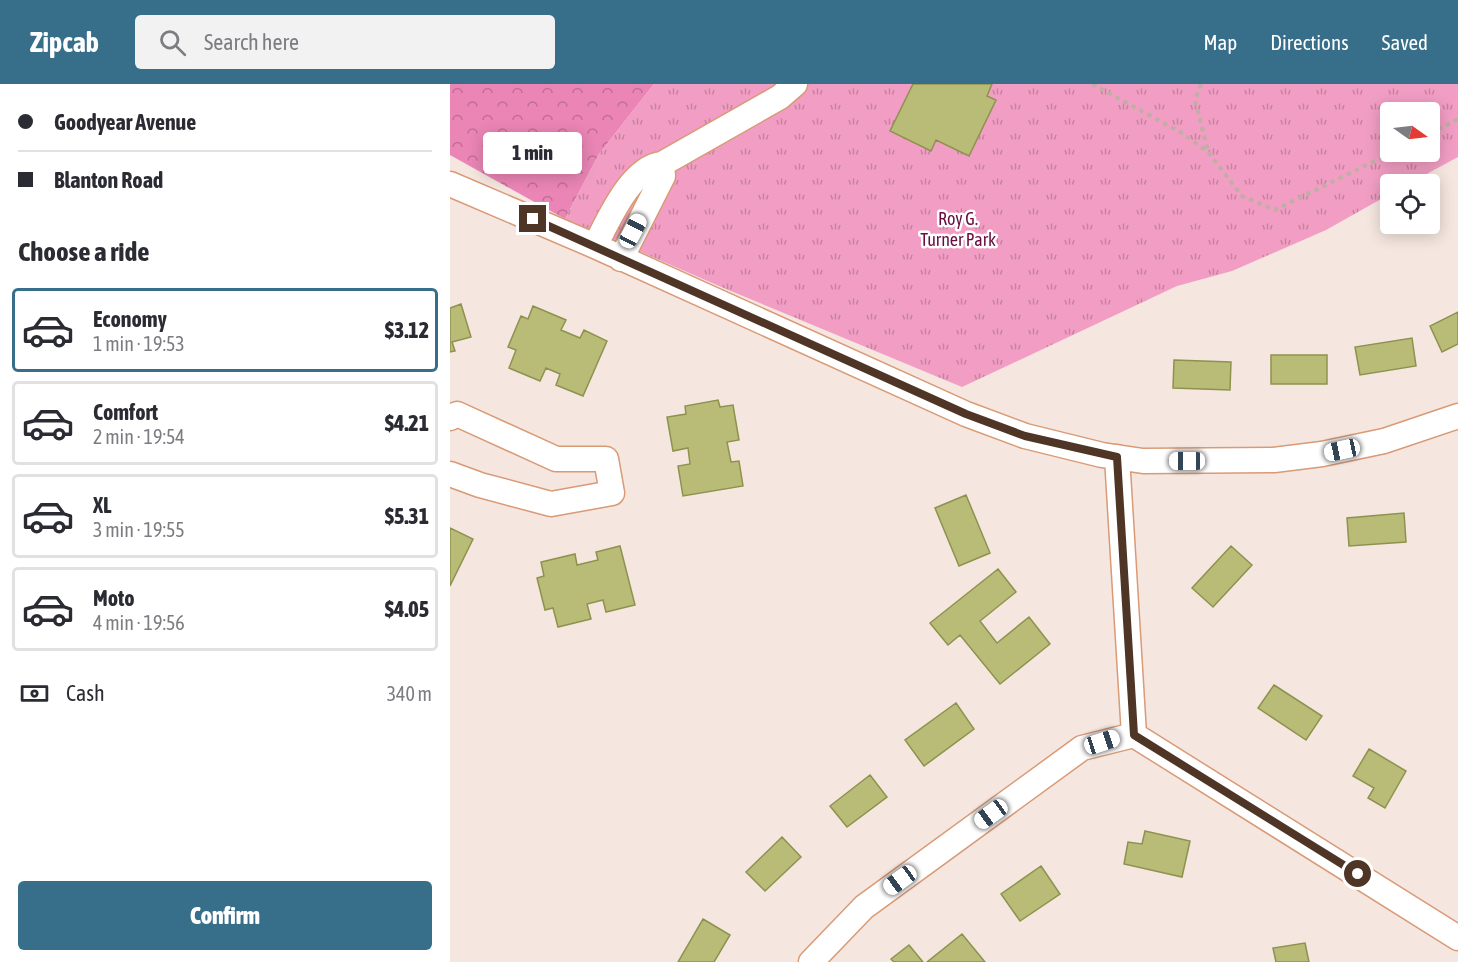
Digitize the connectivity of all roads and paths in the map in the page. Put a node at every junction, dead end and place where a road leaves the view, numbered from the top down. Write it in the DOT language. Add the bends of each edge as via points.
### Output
graph roads {
  1 [pos="795,84"];
  2 [pos="1092,84"];
  3 [pos="1201,84"];
  4 [pos="1458,119"];
  5 [pos="1440,129"];
  6 [pos="1208,152"];
  7 [pos="1380,158"];
  8 [pos="662,164"];
  9 [pos="450,184"];
  10 [pos="595,246"];
  11 [pos="621,259"];
  12 [pos="1458,416"];
  13 [pos="450,418"];
  14 [pos="1117,457"];
  15 [pos="450,474"];
  16 [pos="1134,735"];
  17 [pos="1458,938"];
  18 [pos="811,962"];
  1 -- 8 [label="street" via="780,97"];
  2 -- 6 [label="path" via="1182,133"];
  3 -- 6 [label="path" via="1195,100"];
  4 -- 5 [label="path"];
  6 -- 7 [label="path" via="1242,196 1275,210"];
  8 -- 10 [label="street" via="653,165 639,176"];
  8 -- 11 [label="street" via="663,176"];
  9 -- 10 [label="street"];
  10 -- 11 [label="street"];
  11 -- 14 [label="street" via="966,414 1025,436"];
  12 -- 14 [label="street" via="1384,441 1274,460 1143,461"];
  13 -- 15 [label="street" via="457,414 556,459 606,459 612,493 551,504"];
  14 -- 16 [label="street"];
  16 -- 17 [label="street"];
  16 -- 18 [label="street" via="1082,748 864,907"];
}
